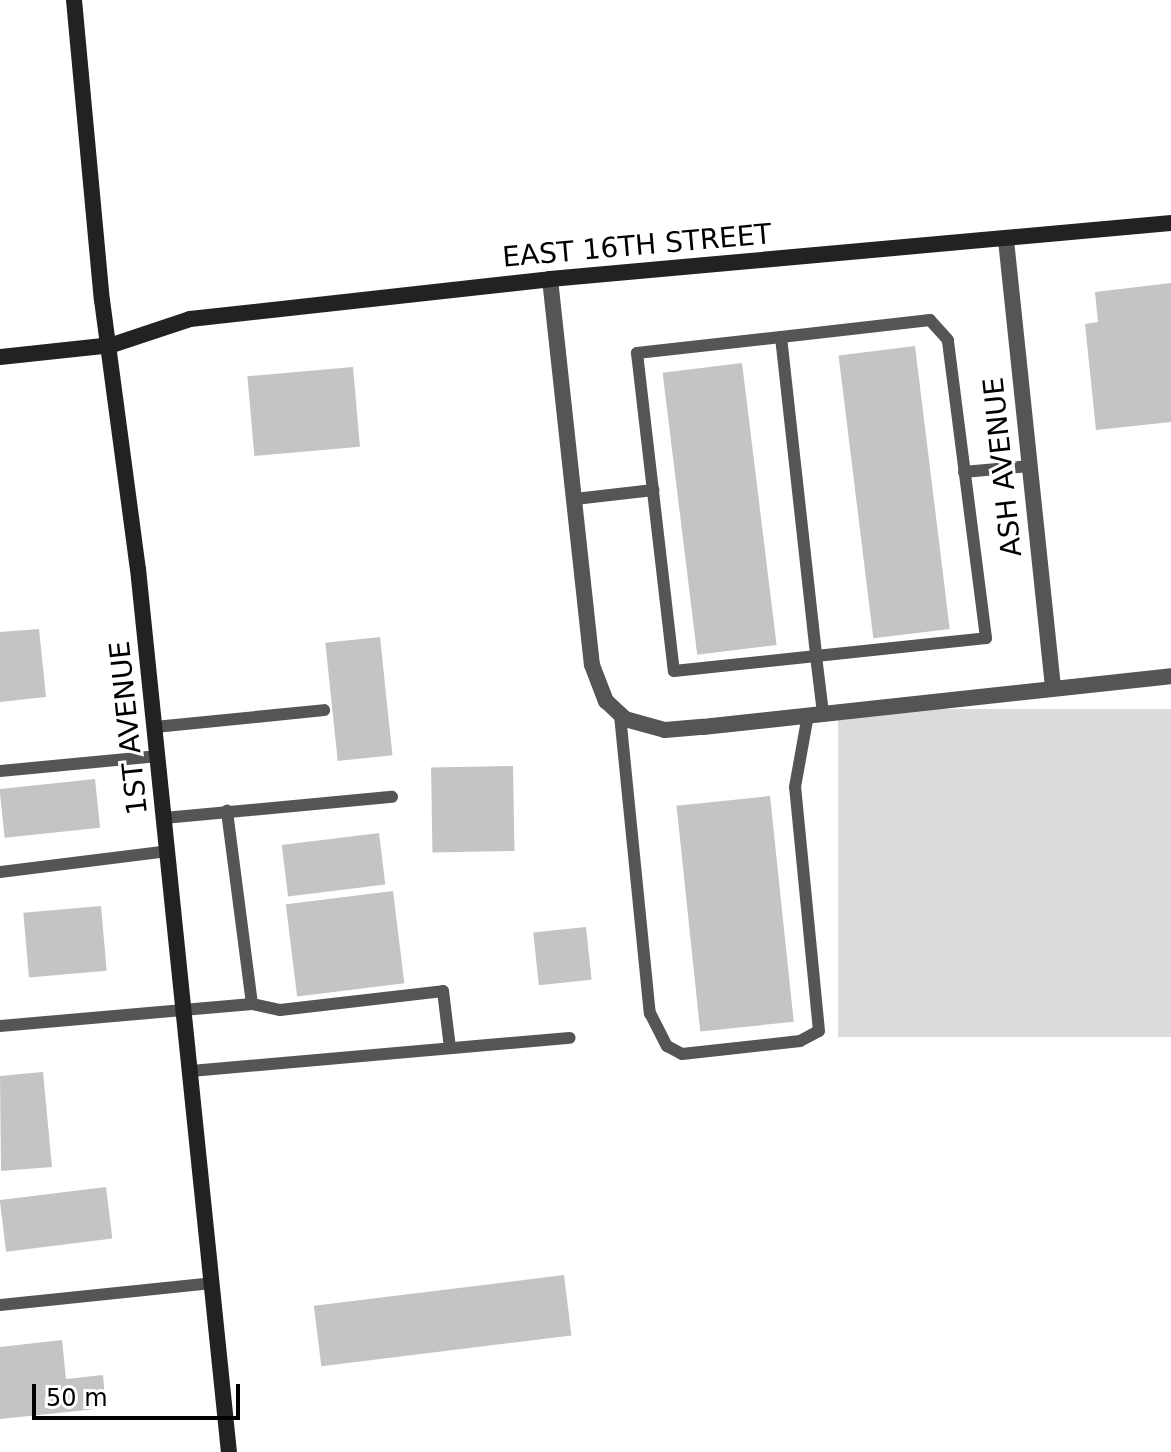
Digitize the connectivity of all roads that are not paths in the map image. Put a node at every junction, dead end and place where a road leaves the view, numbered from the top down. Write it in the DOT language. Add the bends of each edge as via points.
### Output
graph roads {
  1 [pos="74,0"];
  2 [pos="1171,223"];
  3 [pos="1006,240"];
  4 [pos="550,279"];
  5 [pos="781,337"];
  6 [pos="112,345"];
  7 [pos="0,357"];
  8 [pos="1029,466"];
  9 [pos="964,472"];
  10 [pos="653,490"];
  11 [pos="575,499"];
  12 [pos="816,656"];
  13 [pos="1171,676"];
  14 [pos="1053,688"];
  15 [pos="324,710"];
  16 [pos="816,714"];
  17 [pos="620,715"];
  18 [pos="155,727"];
  19 [pos="158,756"];
  20 [pos="0,771"];
  21 [pos="392,797"];
  22 [pos="227,811"];
  23 [pos="164,818"];
  24 [pos="168,851"];
  25 [pos="0,872"];
  26 [pos="252,1004"];
  27 [pos="185,1010"];
  28 [pos="0,1026"];
  29 [pos="570,1038"];
  30 [pos="450,1048"];
  31 [pos="191,1071"];
  32 [pos="212,1283"];
  33 [pos="0,1305"];
  34 [pos="229,1452"];
  1 -- 6 [label="street, 1ST AVENUE" via="102,300"];
  2 -- 3 [label="street, EAST 16TH STREET"];
  3 -- 4 [label="street, EAST 16TH STREET"];
  3 -- 8 [label="street, ASH AVENUE"];
  4 -- 6 [label="street, EAST 16TH STREET" via="190,319"];
  4 -- 11 [label="street"];
  5 -- 9 [label="lane" via="930,320 948,340"];
  5 -- 10 [label="lane" via="637,353"];
  5 -- 12 [label="lane"];
  6 -- 7 [label="street, EAST 16TH STREET"];
  6 -- 18 [label="street, 1ST AVENUE"];
  8 -- 9 [label="lane"];
  8 -- 14 [label="street, ASH AVENUE"];
  9 -- 12 [label="lane" via="986,638"];
  10 -- 11 [label="lane"];
  10 -- 12 [label="lane" via="674,671"];
  11 -- 17 [label="street" via="592,665 606,701"];
  12 -- 16 [label="lane"];
  13 -- 14 [label="street"];
  14 -- 16 [label="street"];
  15 -- 18 [label="lane"];
  16 -- 17 [label="street" via="665,730"];
  16 -- 17 [label="lane" via="795,787 819,1031 800,1041 682,1054 667,1046 650,1013"];
  18 -- 19 [label="street, 1ST AVENUE"];
  19 -- 20 [label="lane"];
  19 -- 23 [label="street, 1ST AVENUE"];
  21 -- 22 [label="lane"];
  22 -- 23 [label="lane"];
  22 -- 26 [label="lane"];
  23 -- 24 [label="street, 1ST AVENUE"];
  24 -- 25 [label="lane"];
  24 -- 27 [label="street, 1ST AVENUE"];
  26 -- 27 [label="lane"];
  26 -- 30 [label="lane" via="280,1010 443,991"];
  27 -- 28 [label="lane"];
  27 -- 31 [label="street, 1ST AVENUE"];
  29 -- 30 [label="lane"];
  30 -- 31 [label="lane"];
  31 -- 32 [label="street, 1ST AVENUE"];
  32 -- 33 [label="lane"];
  32 -- 34 [label="street, 1ST AVENUE"];
}
